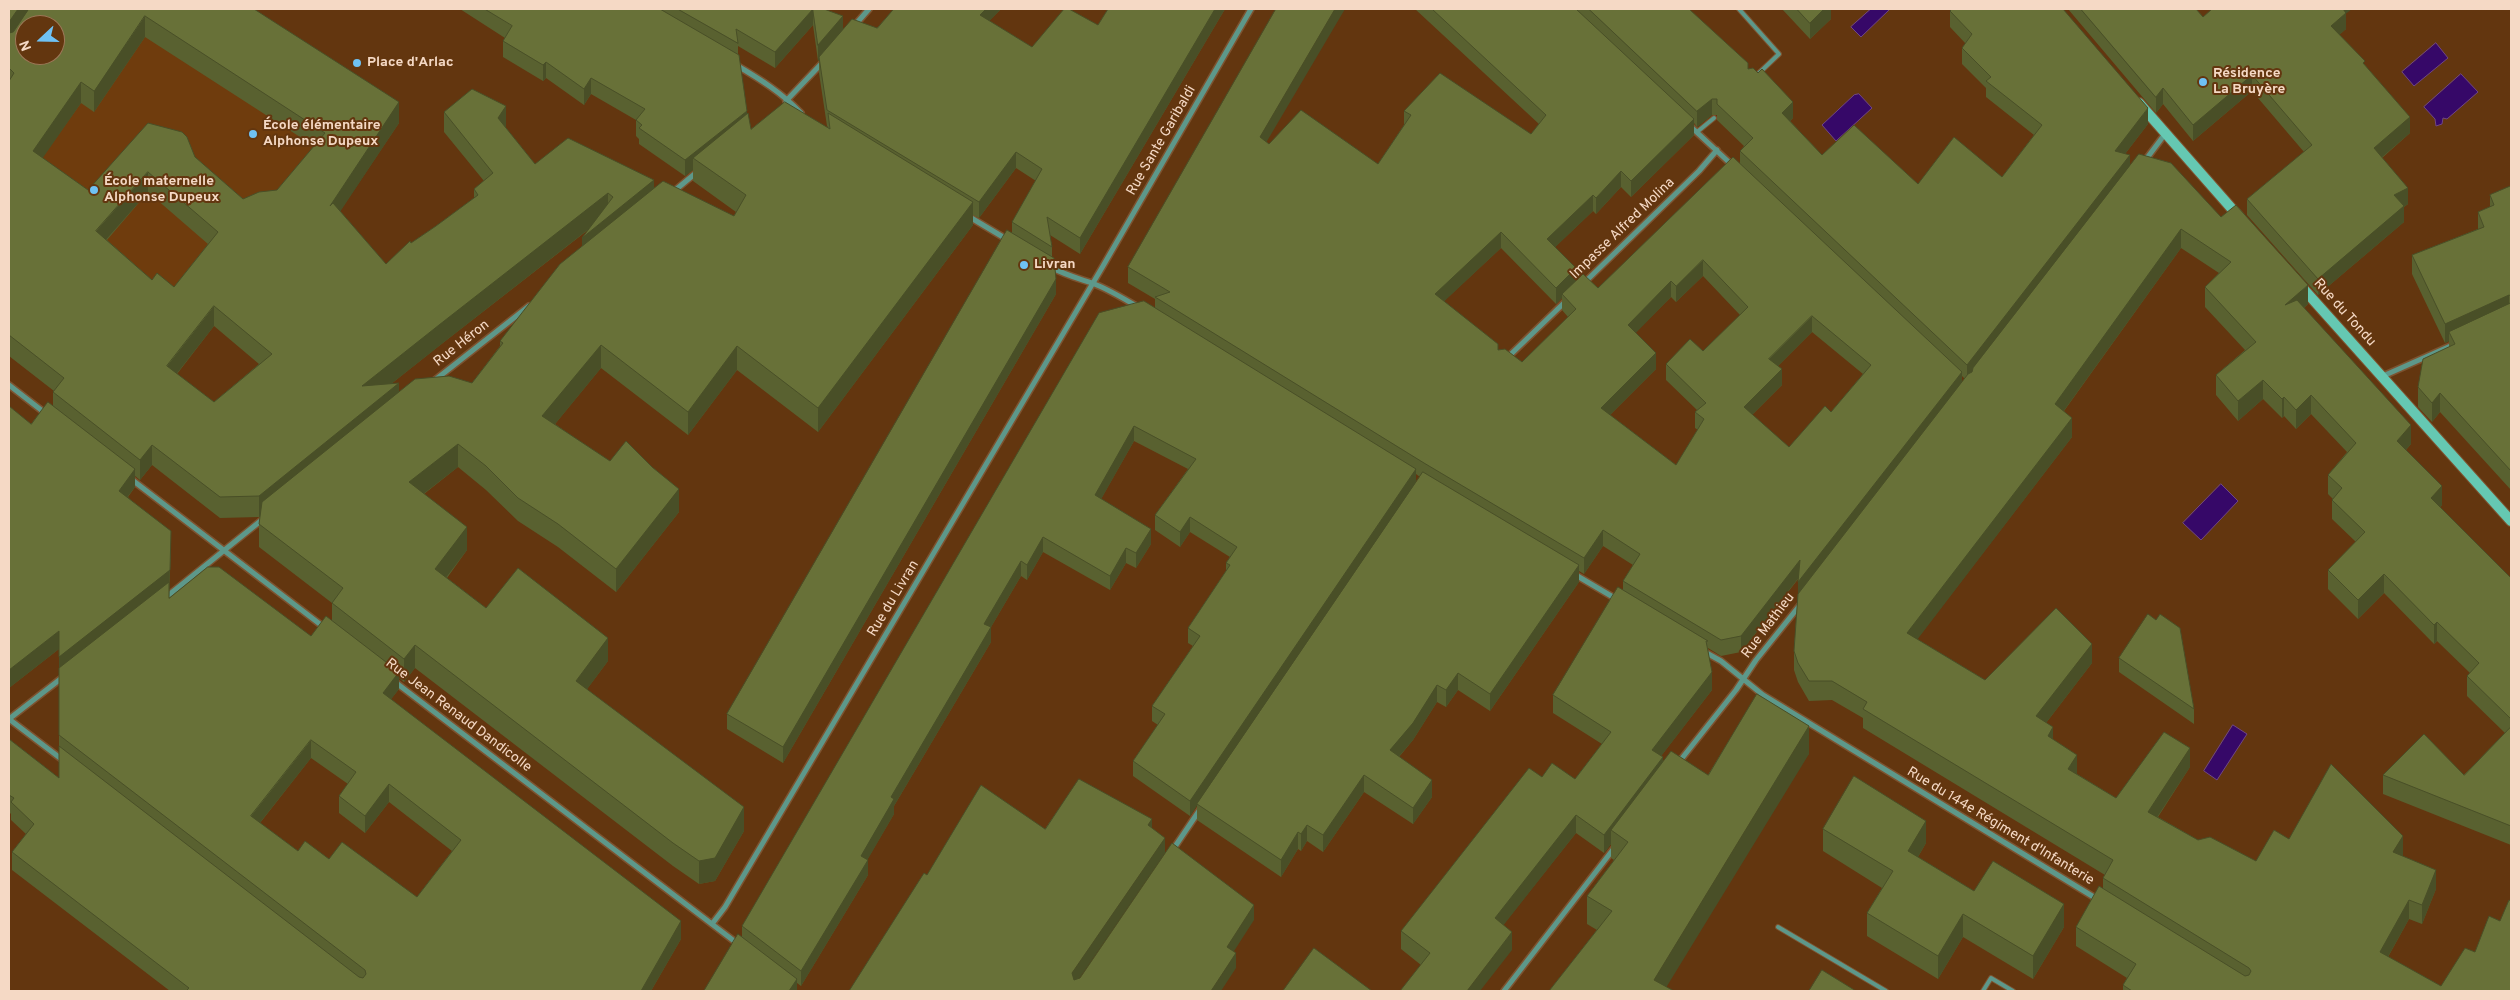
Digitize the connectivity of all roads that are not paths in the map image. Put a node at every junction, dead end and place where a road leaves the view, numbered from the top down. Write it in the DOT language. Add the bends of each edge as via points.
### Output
graph roads {
  1 [pos="869,9"];
  2 [pos="1251,9"];
  3 [pos="1739,9"];
  4 [pos="850,30"];
  5 [pos="824,60"];
  6 [pos="734,64"];
  7 [pos="1758,75"];
  8 [pos="2130,93"];
  9 [pos="788,99"];
  10 [pos="780,106"];
  11 [pos="804,117"];
  12 [pos="1683,118"];
  13 [pos="1714,118"];
  14 [pos="1697,132"];
  15 [pos="2165,134"];
  16 [pos="1716,150"];
  17 [pos="2141,165"];
  18 [pos="1734,167"];
  19 [pos="703,168"];
  20 [pos="664,199"];
  21 [pos="962,212"];
  22 [pos="2250,230"];
  23 [pos="1012,242"];
  24 [pos="1044,262"];
  25 [pos="2290,274"];
  26 [pos="1093,284"];
  27 [pos="1579,288"];
  28 [pos="1572,295"];
  29 [pos="532,303"];
  30 [pos="1145,312"];
  31 [pos="2460,342"];
  32 [pos="1502,363"];
  33 [pos="2382,377"];
  34 [pos="430,384"];
  35 [pos="9,385"];
  36 [pos="47,415"];
  37 [pos="124,474"];
  38 [pos="268,515"];
  39 [pos="2511,521"];
  40 [pos="224,551"];
  41 [pos="1570,571"];
  42 [pos="1805,598"];
  43 [pos="1620,601"];
  44 [pos="158,603"];
  45 [pos="334,635"];
  46 [pos="1696,646"];
  47 [pos="67,674"];
  48 [pos="389,677"];
  49 [pos="1744,680"];
  50 [pos="9,719"];
  51 [pos="71,767"];
  52 [pos="1673,770"];
  53 [pos="1205,802"];
  54 [pos="1618,841"];
  55 [pos="1166,860"];
  56 [pos="2104,904"];
  57 [pos="712,924"];
  58 [pos="1778,927"];
  59 [pos="741,947"];
  60 [pos="1504,991"];
  61 [pos="1886,991"];
  62 [pos="1983,991"];
  63 [pos="2013,991"];
  1 -- 4 [label="street"];
  2 -- 26 [label="street, Rue Sante Garibaldi"];
  3 -- 7 [label="lane" via="1779,54"];
  5 -- 9 [label="street"];
  6 -- 9 [label="street"];
  8 -- 15 [label="street"];
  9 -- 10 [label="street"];
  9 -- 11 [label="street"];
  12 -- 14 [label="street"];
  13 -- 14 [label="lane"];
  14 -- 16 [label="street"];
  15 -- 17 [label="street"];
  15 -- 22 [label="street"];
  16 -- 18 [label="street"];
  16 -- 27 [label="street, Impasse Alfred Molina" via="1699,171"];
  19 -- 20 [label="street"];
  21 -- 23 [label="street"];
  24 -- 26 [label="street" via="1067,277"];
  25 -- 33 [label="street, Rue du Tondu"];
  26 -- 30 [label="street"];
  26 -- 57 [label="street, Rue du Livran"];
  28 -- 32 [label="street, Impasse Alfred Molina"];
  29 -- 34 [label="street, Rue Héron"];
  31 -- 33 [label="street"];
  33 -- 39 [label="street, Rue du Tondu"];
  35 -- 36 [label="street"];
  37 -- 40 [label="street"];
  38 -- 40 [label="street"];
  40 -- 44 [label="street"];
  40 -- 45 [label="street"];
  41 -- 43 [label="street"];
  42 -- 49 [label="street, Rue Mathieu"];
  46 -- 49 [label="street, Rue du 144e Régiment d'Infanterie"];
  47 -- 50 [label="street"];
  48 -- 57 [label="street, Rue Jean Renaud Dandicolle"];
  49 -- 52 [label="street, Rue Mathieu"];
  49 -- 56 [label="street, Rue du 144e Régiment d'Infanterie" via="1763,695"];
  50 -- 51 [label="street"];
  53 -- 55 [label="street"];
  54 -- 60 [label="street"];
  57 -- 59 [label="street, Rue Jean Renaud Dandicolle"];
  58 -- 61 [label="lane"];
  62 -- 63 [label="lane" via="1991,978"];
}
